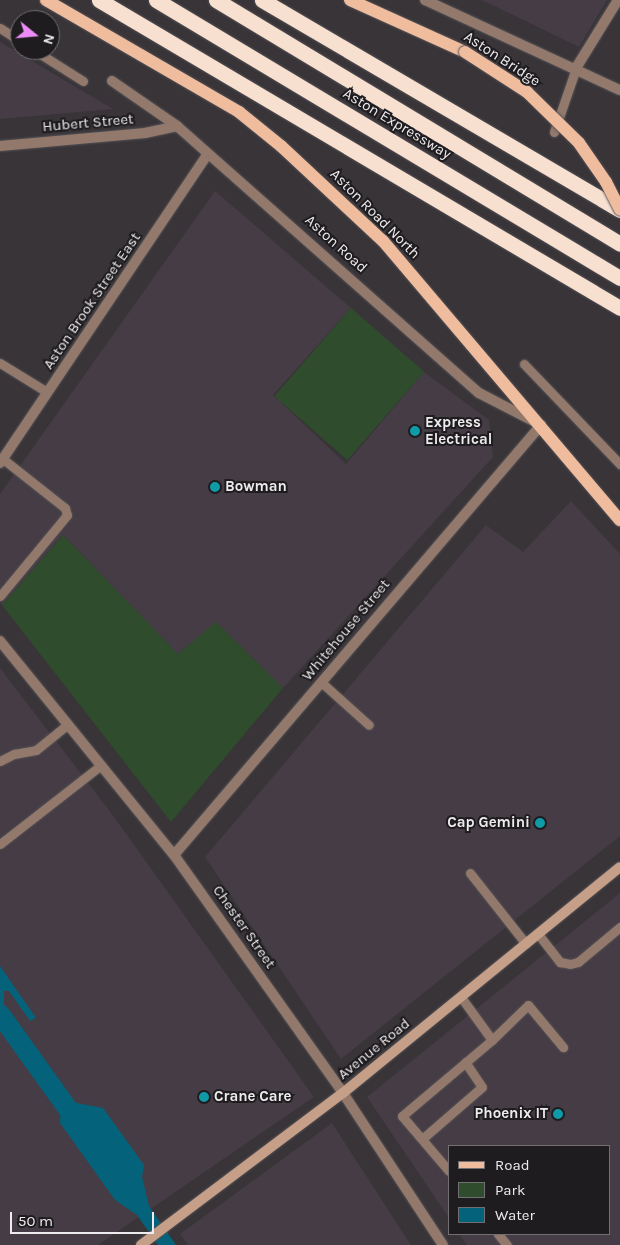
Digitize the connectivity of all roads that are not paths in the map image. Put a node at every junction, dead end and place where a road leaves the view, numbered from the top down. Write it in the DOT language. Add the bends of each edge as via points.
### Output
graph roads {
  1 [pos="46,0"];
  2 [pos="99,0"];
  3 [pos="156,0"];
  4 [pos="216,0"];
  5 [pos="262,0"];
  6 [pos="350,0"];
  7 [pos="425,0"];
  8 [pos="618,0"];
  9 [pos="50,60"];
  10 [pos="576,68"];
  11 [pos="83,81"];
  12 [pos="112,82"];
  13 [pos="620,90"];
  14 [pos="177,126"];
  15 [pos="554,132"];
  16 [pos="0,146"];
  17 [pos="207,155"];
  18 [pos="620,210"];
  19 [pos="620,244"];
  20 [pos="620,278"];
  21 [pos="620,308"];
  22 [pos="0,363"];
  23 [pos="524,364"];
  24 [pos="47,392"];
  25 [pos="541,425"];
  26 [pos="1,461"];
  27 [pos="620,464"];
  28 [pos="620,520"];
  29 [pos="0,596"];
  30 [pos="0,641"];
  31 [pos="322,682"];
  32 [pos="68,724"];
  33 [pos="369,726"];
  34 [pos="0,761"];
  35 [pos="101,765"];
  36 [pos="0,844"];
  37 [pos="174,855"];
  38 [pos="620,867"];
  39 [pos="470,873"];
  40 [pos="620,927"];
  41 [pos="538,934"];
  42 [pos="526,944"];
  43 [pos="461,997"];
  44 [pos="492,1040"];
  45 [pos="563,1046"];
  46 [pos="465,1062"];
  47 [pos="343,1093"];
  48 [pos="422,1139"];
  49 [pos="448,1170"];
  50 [pos="499,1235"];
  51 [pos="142,1244"];
  52 [pos="443,1245"];
  53 [pos="507,1245"];
  1 -- 25 [label="main road, Aston Road North" via="239,112 281,146 383,241"];
  2 -- 21 [label="highway"];
  3 -- 20 [label="highway, Aston Expressway"];
  4 -- 19 [label="highway, Aston Expressway"];
  5 -- 18 [label="highway"];
  6 -- 18 [label="main road, Aston Bridge, bridge" via="465,52 527,92 579,143 606,182"];
  7 -- 10 [label="street"];
  8 -- 10 [label="street"];
  9 -- 11 [label="lane"];
  10 -- 13 [label="street"];
  10 -- 15 [label="lane"];
  12 -- 14 [label="street, Aston Road"];
  14 -- 16 [label="street, Hubert Street" via="145,134"];
  14 -- 17 [label="street, Aston Road"];
  17 -- 24 [label="street, Aston Brook Street East"];
  17 -- 25 [label="street, Aston Road" via="283,216 479,393"];
  22 -- 24 [label="lane"];
  23 -- 27 [label="lane"];
  24 -- 26 [label="street, Aston Brook Street East"];
  25 -- 28 [label="main road, Aston Road North"];
  25 -- 31 [label="street, Whitehouse Street"];
  26 -- 29 [label="lane" via="65,508 67,516"];
  30 -- 32 [label="street, Chester Street"];
  31 -- 33 [label="lane"];
  31 -- 37 [label="street, Whitehouse Street"];
  32 -- 34 [label="lane" via="36,750 14,754"];
  32 -- 35 [label="street, Chester Street"];
  35 -- 36 [label="lane"];
  35 -- 37 [label="street, Chester Street"];
  37 -- 47 [label="street, Chester Street"];
  38 -- 41 [label="street, Avenue Road"];
  39 -- 42 [label="lane"];
  40 -- 41 [label="lane" via="578,962 570,964 560,962"];
  41 -- 42 [label="street, Avenue Road"];
  42 -- 43 [label="street, Avenue Road"];
  43 -- 44 [label="lane"];
  43 -- 47 [label="street, Avenue Road"];
  44 -- 45 [label="lane" via="528,1005"];
  44 -- 46 [label="lane"];
  46 -- 48 [label="lane" via="482,1087"];
  46 -- 48 [label="lane" via="402,1116"];
  47 -- 51 [label="street, Avenue Road"];
  47 -- 52 [label="street, Chester Street"];
  48 -- 49 [label="lane"];
  50 -- 53 [label="lane"];
}
